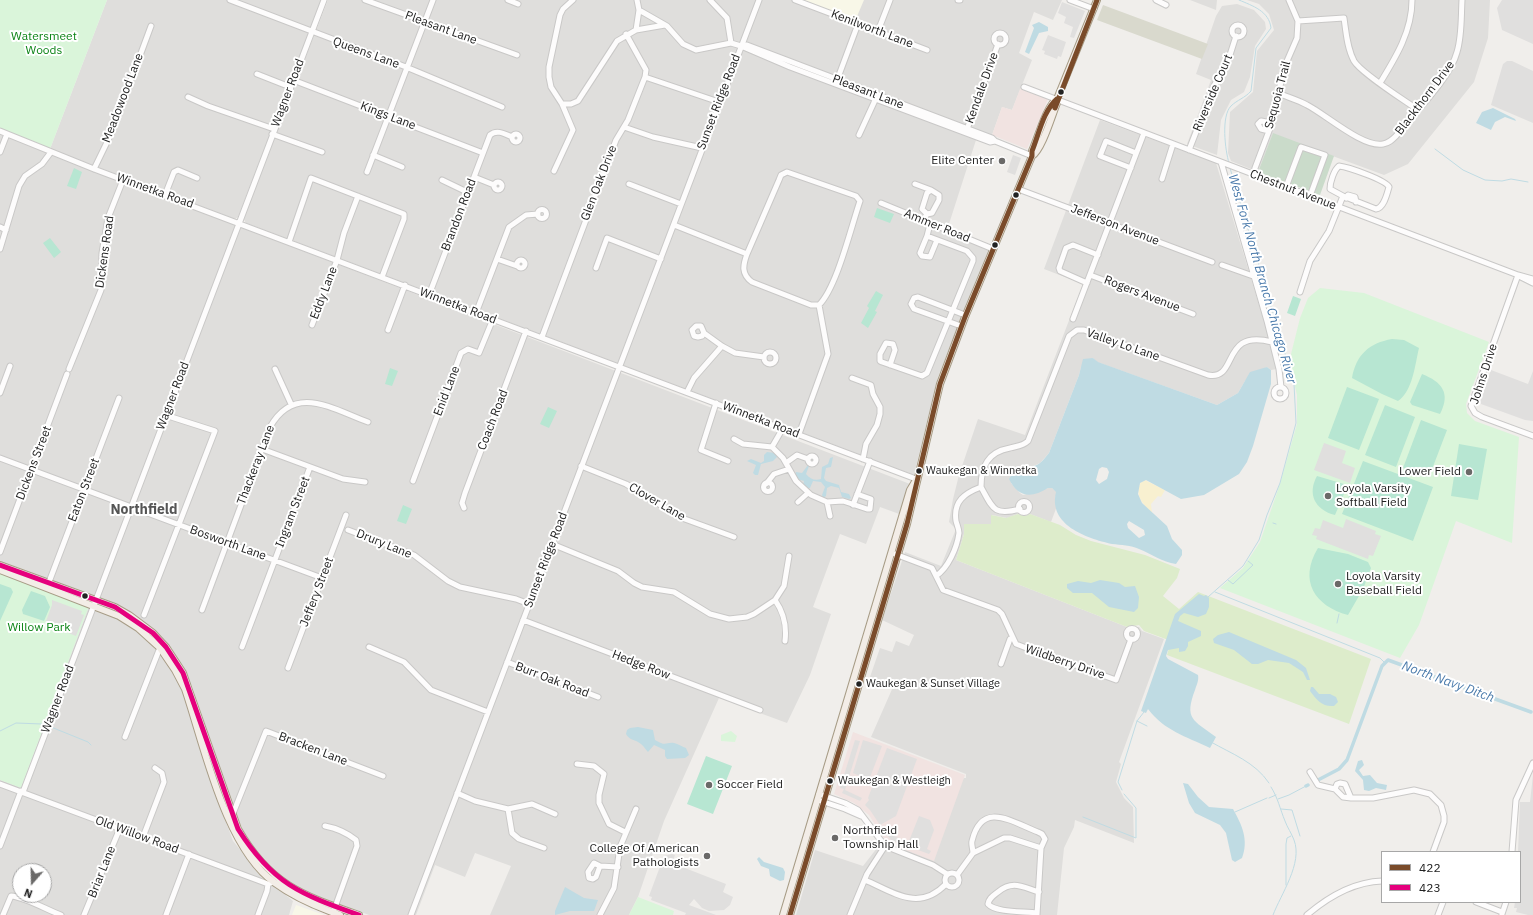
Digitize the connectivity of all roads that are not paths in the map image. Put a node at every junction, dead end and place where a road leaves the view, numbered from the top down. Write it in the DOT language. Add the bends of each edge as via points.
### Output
graph roads {
  1 [pos="230,0"];
  2 [pos="324,0"];
  3 [pos="365,0"];
  4 [pos="432,0"];
  5 [pos="508,0"];
  6 [pos="574,0"];
  7 [pos="637,0"];
  8 [pos="710,0"];
  9 [pos="759,0"];
  10 [pos="795,0"];
  11 [pos="890,0"];
  12 [pos="1070,0"];
  13 [pos="1097,0"];
  14 [pos="1156,0"];
  15 [pos="1289,0"];
  16 [pos="1412,0"];
  17 [pos="1462,0"];
  18 [pos="518,4"];
  19 [pos="1166,5"];
  20 [pos="1094,9"];
  21 [pos="639,10"];
  22 [pos="1298,21"];
  23 [pos="424,22"];
  24 [pos="858,24"];
  25 [pos="665,25"];
  26 [pos="151,26"];
  27 [pos="636,30"];
  28 [pos="878,31"];
  29 [pos="311,32"];
  30 [pos="626,34"];
  31 [pos="1236,36"];
  32 [pos="731,43"];
  33 [pos="998,44"];
  34 [pos="741,46"];
  35 [pos="927,50"];
  36 [pos="517,55"];
  37 [pos="406,68"];
  38 [pos="257,74"];
  39 [pos="646,77"];
  40 [pos="293,80"];
  41 [pos="837,82"];
  42 [pos="1380,83"];
  43 [pos="290,87"];
  44 [pos="1024,87"];
  45 [pos="1278,94"];
  46 [pos="188,97"];
  47 [pos="876,97"];
  48 [pos="1057,99"];
  49 [pos="719,102"];
  50 [pos="562,104"];
  51 [pos="502,107"];
  52 [pos="1418,110"];
  53 [pos="388,117"];
  54 [pos="1272,123"];
  55 [pos="624,127"];
  56 [pos="0,131"];
  57 [pos="966,131"];
  58 [pos="273,132"];
  59 [pos="1269,132"];
  60 [pos="1144,133"];
  61 [pos="7,134"];
  62 [pos="859,135"];
  63 [pos="512,137"];
  64 [pos="1173,144"];
  65 [pos="702,148"];
  66 [pos="1189,150"];
  67 [pos="0,152"];
  68 [pos="51,152"];
  69 [pos="322,152"];
  70 [pos="484,152"];
  71 [pos="1136,153"];
  72 [pos="374,156"];
  73 [pos="1032,156"];
  74 [pos="1223,163"];
  75 [pos="402,167"];
  76 [pos="1131,168"];
  77 [pos="1255,168"];
  78 [pos="94,169"];
  79 [pos="554,171"];
  80 [pos="367,172"];
  81 [pos="474,177"];
  82 [pos="197,178"];
  83 [pos="1162,179"];
  84 [pos="123,180"];
  85 [pos="442,180"];
  86 [pos="494,184"];
  87 [pos="628,184"];
  88 [pos="915,184"];
  89 [pos="1286,187"];
  90 [pos="1018,189"];
  91 [pos="931,190"];
  92 [pos="467,192"];
  93 [pos="165,196"];
  94 [pos="358,196"];
  95 [pos="1310,196"];
  96 [pos="1344,197"];
  97 [pos="881,203"];
  98 [pos="681,204"];
  99 [pos="1339,208"];
  100 [pos="538,214"];
  101 [pos="927,214"];
  102 [pos="923,221"];
  103 [pos="239,223"];
  104 [pos="1110,223"];
  105 [pos="930,224"];
  106 [pos="674,225"];
  107 [pos="0,227"];
  108 [pos="6,230"];
  109 [pos="927,236"];
  110 [pos="938,240"];
  111 [pos="289,242"];
  112 [pos="0,249"];
  113 [pos="993,249"];
  114 [pos="747,254"];
  115 [pos="1098,255"];
  116 [pos="497,259"];
  117 [pos="661,259"];
  118 [pos="337,260"];
  119 [pos="1212,262"];
  120 [pos="1222,265"];
  121 [pos="517,266"];
  122 [pos="596,268"];
  123 [pos="1090,275"];
  124 [pos="1253,276"];
  125 [pos="1518,276"];
  126 [pos="382,277"];
  127 [pos="1533,279"];
  128 [pos="1087,282"];
  129 [pos="1533,283"];
  130 [pos="405,286"];
  131 [pos="1300,292"];
  132 [pos="429,295"];
  133 [pos="820,305"];
  134 [pos="952,310"];
  135 [pos="476,312"];
  136 [pos="1193,314"];
  137 [pos="965,315"];
  138 [pos="493,319"];
  139 [pos="1073,319"];
  140 [pos="947,321"];
  141 [pos="312,326"];
  142 [pos="961,326"];
  143 [pos="388,330"];
  144 [pos="526,331"];
  145 [pos="704,333"];
  146 [pos="542,337"];
  147 [pos="1272,342"];
  148 [pos="722,346"];
  149 [pos="764,357"];
  150 [pos="890,365"];
  151 [pos="10,366"];
  152 [pos="619,366"];
  153 [pos="275,369"];
  154 [pos="68,372"];
  155 [pos="852,378"];
  156 [pos="1281,387"];
  157 [pos="687,392"];
  158 [pos="0,393"];
  159 [pos="119,398"];
  160 [pos="716,403"];
  161 [pos="291,404"];
  162 [pos="165,415"];
  163 [pos="368,422"];
  164 [pos="783,428"];
  165 [pos="798,434"];
  166 [pos="1533,436"];
  167 [pos="734,439"];
  168 [pos="772,447"];
  169 [pos="262,449"];
  170 [pos="0,458"];
  171 [pos="808,459"];
  172 [pos="863,459"];
  173 [pos="728,461"];
  174 [pos="870,461"];
  175 [pos="786,463"];
  176 [pos="581,466"];
  177 [pos="310,467"];
  178 [pos="789,469"];
  179 [pos="31,470"];
  180 [pos="916,479"];
  181 [pos="412,481"];
  182 [pos="365,482"];
  183 [pos="766,484"];
  184 [pos="981,487"];
  185 [pos="84,490"];
  186 [pos="808,493"];
  187 [pos="857,494"];
  188 [pos="798,502"];
  189 [pos="827,502"];
  190 [pos="853,504"];
  191 [pos="132,508"];
  192 [pos="464,508"];
  193 [pos="1020,510"];
  194 [pos="346,515"];
  195 [pos="830,516"];
  196 [pos="179,525"];
  197 [pos="348,530"];
  198 [pos="734,537"];
  199 [pos="226,543"];
  200 [pos="552,544"];
  201 [pos="0,552"];
  202 [pos="895,554"];
  203 [pos="789,556"];
  204 [pos="274,560"];
  205 [pos="0,565"];
  206 [pos="0,570"];
  207 [pos="936,576"];
  208 [pos="322,578"];
  209 [pos="49,582"];
  210 [pos="775,600"];
  211 [pos="95,603"];
  212 [pos="529,604"];
  213 [pos="202,610"];
  214 [pos="144,615"];
  215 [pos="523,620"];
  216 [pos="1013,638"];
  217 [pos="1130,639"];
  218 [pos="784,641"];
  219 [pos="161,646"];
  220 [pos="242,647"];
  221 [pos="369,647"];
  222 [pos="507,662"];
  223 [pos="1001,664"];
  224 [pos="288,668"];
  225 [pos="598,697"];
  226 [pos="760,710"];
  227 [pos="488,712"];
  228 [pos="125,737"];
  229 [pos="1533,762"];
  230 [pos="577,764"];
  231 [pos="155,768"];
  232 [pos="1310,772"];
  233 [pos="383,776"];
  234 [pos="0,784"];
  235 [pos="1335,789"];
  236 [pos="22,792"];
  237 [pos="457,793"];
  238 [pos="822,798"];
  239 [pos="1351,798"];
  240 [pos="636,809"];
  241 [pos="508,810"];
  242 [pos="555,814"];
  243 [pos="231,817"];
  244 [pos="325,826"];
  245 [pos="0,827"];
  246 [pos="120,828"];
  247 [pos="6,832"];
  248 [pos="625,832"];
  249 [pos="143,837"];
  250 [pos="0,846"];
  251 [pos="885,846"];
  252 [pos="544,848"];
  253 [pos="1041,848"];
  254 [pos="1433,851"];
  255 [pos="1512,851"];
  256 [pos="972,853"];
  257 [pos="189,854"];
  258 [pos="600,866"];
  259 [pos="618,867"];
  260 [pos="947,874"];
  261 [pos="957,875"];
  262 [pos="865,880"];
  263 [pos="1381,881"];
  264 [pos="271,883"];
  265 [pos="946,884"];
  266 [pos="1039,892"];
  267 [pos="1443,903"];
  268 [pos="1478,903"];
  269 [pos="1506,903"];
  270 [pos="334,910"];
  271 [pos="1037,914"];
  272 [pos="1502,914"];
  273 [pos="3,915"];
  274 [pos="61,915"];
  275 [pos="84,915"];
  276 [pos="166,915"];
  277 [pos="258,915"];
  278 [pos="340,915"];
  279 [pos="359,915"];
  280 [pos="411,915"];
  281 [pos="600,915"];
  282 [pos="784,915"];
  283 [pos="790,915"];
  284 [pos="850,915"];
  285 [pos="1307,915"];
  286 [pos="1438,915"];
  1 -- 29 [label="street, Queens Lane"];
  2 -- 29 [label="street, Wagner Road"];
  3 -- 23 [label="street, Pleasant Lane"];
  4 -- 23 [label="street"];
  5 -- 18 [label="street"];
  6 -- 50 [label="street" via="560,15 549,67 550,86"];
  7 -- 21 [label="street"];
  8 -- 32 [label="street" via="727,18"];
  9 -- 34 [label="street, Sunset Ridge Road"];
  10 -- 24 [label="street, Kenilworth Lane"];
  11 -- 28 [label="street"];
  12 -- 20 [label="street"];
  13 -- 20 [label="main road"];
  14 -- 19 [label="street"];
  15 -- 22 [label="street"];
  16 -- 42 [label="street" via="1412,14 1407,34"];
  17 -- 52 [label="street, Blackthorn Drive" via="1459,44 1453,63"];
  20 -- 48 [label="main road"];
  21 -- 25 [label="street, Pleasant Lane"];
  21 -- 27 [label="street"];
  22 -- 42 [label="street" via="1344,18 1354,62"];
  22 -- 45 [label="street, Sequoia Trail" via="1296,38 1284,68"];
  23 -- 36 [label="street, Pleasant Lane"];
  23 -- 37 [label="street"];
  24 -- 28 [label="street, Kenilworth Lane"];
  24 -- 41 [label="street"];
  25 -- 27 [label="street"];
  25 -- 32 [label="street, Pleasant Lane" via="674,31 684,44 696,50"];
  26 -- 78 [label="street, Meadowood Lane" via="111,134"];
  27 -- 30 [label="street"];
  28 -- 35 [label="street, Kenilworth Lane"];
  29 -- 37 [label="street, Queens Lane"];
  29 -- 40 [label="street, Wagner Road"];
  30 -- 39 [label="street" via="646,70"];
  30 -- 50 [label="street" via="610,50 578,101"];
  31 -- 66 [label="street, Riverside Court"];
  32 -- 34 [label="street, Pleasant Lane"];
  33 -- 57 [label="street, Kendale Drive"];
  34 -- 41 [label="street, Pleasant Lane"];
  34 -- 49 [label="street, Sunset Ridge Road"];
  37 -- 51 [label="street, Queens Lane"];
  37 -- 53 [label="street"];
  38 -- 43 [label="street"];
  39 -- 49 [label="street"];
  39 -- 55 [label="street, Glen Oak Drive"];
  40 -- 43 [label="street, Wagner Road"];
  40 -- 53 [label="street, Kings Lane"];
  41 -- 47 [label="street, Pleasant Lane"];
  42 -- 52 [label="street"];
  43 -- 58 [label="street, Wagner Road"];
  44 -- 48 [label="street, Chestnut Avenue"];
  45 -- 52 [label="street, Blackthorn Drive" via="1307,105 1373,144 1390,142"];
  45 -- 54 [label="street, Sequoia Trail"];
  46 -- 58 [label="street"];
  47 -- 57 [label="street, Pleasant Lane"];
  47 -- 62 [label="street"];
  48 -- 60 [label="street, Chestnut Avenue"];
  48 -- 73 [label="main road" via="1053,101 1049,110"];
  49 -- 65 [label="street, Sunset Ridge Road"];
  50 -- 79 [label="street" via="573,130"];
  53 -- 70 [label="street, Kings Lane"];
  53 -- 72 [label="street"];
  54 -- 59 [label="street, Sequoia Trail"];
  54 -- 59 [label="street" via="1261,120 1259,122 1261,129"];
  55 -- 65 [label="street" via="653,137"];
  55 -- 146 [label="street, Glen Oak Drive" via="616,140 587,213"];
  56 -- 61 [label="street, Winnetka Road"];
  57 -- 73 [label="street, Pleasant Lane"];
  58 -- 69 [label="street"];
  58 -- 103 [label="street, Wagner Road"];
  59 -- 77 [label="street, Sequoia Trail"];
  60 -- 64 [label="street, Chestnut Avenue"];
  60 -- 71 [label="street"];
  61 -- 67 [label="street"];
  61 -- 68 [label="street, Winnetka Road"];
  63 -- 70 [label="street, Brandon Road" via="495,132 490,135"];
  64 -- 66 [label="street, Chestnut Avenue"];
  64 -- 83 [label="street"];
  65 -- 98 [label="street, Sunset Ridge Road"];
  66 -- 74 [label="street, Chestnut Avenue"];
  68 -- 78 [label="street, Winnetka Road"];
  68 -- 108 [label="street" via="42,164 25,176 19,186"];
  70 -- 81 [label="street, Brandon Road"];
  71 -- 76 [label="street"];
  71 -- 76 [label="street" via="1106,141 1100,156"];
  72 -- 75 [label="street"];
  72 -- 80 [label="street"];
  73 -- 90 [label="main road"];
  74 -- 89 [label="street, Chestnut Avenue"];
  74 -- 124 [label="street"];
  76 -- 104 [label="street"];
  78 -- 84 [label="street, Winnetka Road"];
  81 -- 86 [label="street"];
  81 -- 92 [label="street, Brandon Road"];
  82 -- 93 [label="street" via="178,170 174,172"];
  84 -- 93 [label="street, Winnetka Road"];
  84 -- 154 [label="street, Dickens Road" via="108,218 102,253 101,290"];
  85 -- 92 [label="street"];
  87 -- 98 [label="street"];
  88 -- 91 [label="street"];
  89 -- 95 [label="street, Chestnut Avenue"];
  89 -- 95 [label="street" via="1301,147 1324,155"];
  90 -- 104 [label="street, Jefferson Avenue"];
  90 -- 113 [label="main road"];
  91 -- 101 [label="street" via="927,193 922,209"];
  91 -- 101 [label="street" via="939,195 939,200 932,213"];
  92 -- 132 [label="street, Brandon Road"];
  93 -- 103 [label="street, Winnetka Road"];
  94 -- 111 [label="street" via="311,178"];
  94 -- 118 [label="street, Eddy Lane"];
  94 -- 126 [label="street" via="404,214"];
  95 -- 99 [label="street, Chestnut Avenue"];
  96 -- 96 [label="street" via="1332,191 1330,186 1337,168 1342,166 1388,184 1379,209"];
  96 -- 99 [label="street"];
  97 -- 102 [label="street, Ammer Road"];
  98 -- 106 [label="street, Sunset Ridge Road"];
  99 -- 125 [label="street, Chestnut Avenue"];
  99 -- 131 [label="street" via="1329,231 1310,262"];
  100 -- 116 [label="street" via="526,215 509,227"];
  101 -- 102 [label="street"];
  102 -- 105 [label="street, Ammer Road"];
  103 -- 111 [label="street, Winnetka Road"];
  103 -- 162 [label="street, Wagner Road"];
  104 -- 115 [label="street"];
  104 -- 119 [label="street, Jefferson Avenue"];
  105 -- 109 [label="street"];
  105 -- 113 [label="street, Ammer Road"];
  106 -- 114 [label="street"];
  106 -- 117 [label="street, Sunset Ridge Road"];
  107 -- 108 [label="street"];
  108 -- 112 [label="street"];
  109 -- 110 [label="street"];
  109 -- 110 [label="street" via="920,253 922,256 930,257"];
  110 -- 134 [label="street" via="967,251 973,258"];
  111 -- 118 [label="street, Winnetka Road"];
  113 -- 137 [label="main road"];
  114 -- 133 [label="street" via="743,265 747,279 811,305"];
  114 -- 133 [label="street" via="781,175 787,172 856,196 860,201 847,244 827,297"];
  115 -- 123 [label="street"];
  115 -- 128 [label="street" via="1073,245 1066,248 1060,271"];
  116 -- 121 [label="street"];
  116 -- 135 [label="street"];
  117 -- 122 [label="street" via="607,238"];
  117 -- 152 [label="street, Sunset Ridge Road"];
  118 -- 126 [label="street, Winnetka Road"];
  118 -- 141 [label="street, Eddy Lane"];
  120 -- 124 [label="street"];
  123 -- 128 [label="street"];
  123 -- 136 [label="street, Rogers Avenue"];
  124 -- 147 [label="street" via="1268,320"];
  125 -- 127 [label="street, Chestnut Avenue"];
  125 -- 129 [label="street, Chestnut Avenue"];
  125 -- 166 [label="street, Johns Drive" via="1471,406 1474,413 1482,417"];
  126 -- 130 [label="street, Winnetka Road"];
  128 -- 139 [label="street"];
  130 -- 132 [label="street, Winnetka Road"];
  130 -- 143 [label="street"];
  132 -- 135 [label="street, Winnetka Road"];
  133 -- 165 [label="street" via="828,354"];
  134 -- 137 [label="street"];
  134 -- 140 [label="street"];
  134 -- 140 [label="street" via="918,297 910,304 914,309"];
  135 -- 138 [label="street, Winnetka Road"];
  137 -- 142 [label="main road"];
  138 -- 144 [label="street, Winnetka Road"];
  138 -- 181 [label="street, Enid Lane" via="479,352 468,349 461,353"];
  140 -- 142 [label="street"];
  140 -- 150 [label="street" via="924,376"];
  142 -- 180 [label="main road" via="940,384"];
  144 -- 146 [label="street, Winnetka Road"];
  144 -- 192 [label="street, Coach Road" via="465,493 462,503"];
  145 -- 148 [label="street"];
  146 -- 152 [label="street, Winnetka Road"];
  147 -- 156 [label="street" via="1280,369"];
  147 -- 184 [label="street, Valley Lo Lane" via="1251,340 1236,347 1222,374 1216,377 1084,330 1072,332 1028,441 991,456 984,466"];
  148 -- 149 [label="street" via="736,353"];
  148 -- 157 [label="street" via="694,378"];
  151 -- 158 [label="street"];
  152 -- 157 [label="street, Winnetka Road"];
  152 -- 176 [label="street, Sunset Ridge Road"];
  153 -- 161 [label="street"];
  154 -- 179 [label="street, Dickens Street"];
  155 -- 172 [label="street" via="871,385 880,410 877,425 866,444"];
  157 -- 160 [label="street, Winnetka Road"];
  159 -- 185 [label="street, Eaton Street"];
  160 -- 164 [label="street, Winnetka Road"];
  160 -- 173 [label="street" via="700,450"];
  161 -- 163 [label="street" via="315,402"];
  161 -- 169 [label="street, Thackeray Lane" via="275,418"];
  162 -- 191 [label="street, Wagner Road"];
  162 -- 196 [label="street" via="215,430"];
  164 -- 165 [label="street, Winnetka Road"];
  164 -- 168 [label="street"];
  165 -- 172 [label="street, Winnetka Road"];
  167 -- 168 [label="street" via="743,444"];
  168 -- 175 [label="street"];
  169 -- 177 [label="street"];
  169 -- 199 [label="street, Thackeray Lane"];
  170 -- 179 [label="street, Bosworth Lane"];
  171 -- 175 [label="street" via="797,456"];
  172 -- 174 [label="street, Winnetka Road"];
  174 -- 180 [label="street, Winnetka Road"];
  174 -- 187 [label="street"];
  175 -- 178 [label="street"];
  176 -- 198 [label="street, Clover Lane" via="626,484 682,518"];
  176 -- 200 [label="street, Sunset Ridge Road"];
  177 -- 182 [label="street" via="343,479"];
  177 -- 204 [label="street, Ingram Street"];
  178 -- 183 [label="street" via="774,474"];
  178 -- 186 [label="street"];
  179 -- 185 [label="street, Bosworth Lane"];
  179 -- 201 [label="street, Dickens Street"];
  180 -- 202 [label="main road" via="916,492"];
  184 -- 193 [label="street" via="992,508 998,512"];
  184 -- 207 [label="street" via="967,493 958,503 956,513 959,532 945,569"];
  185 -- 191 [label="street, Bosworth Lane"];
  185 -- 209 [label="street, Eaton Street"];
  186 -- 188 [label="street"];
  186 -- 189 [label="street"];
  187 -- 190 [label="street"];
  187 -- 190 [label="street" via="871,499 870,509"];
  189 -- 190 [label="street"];
  189 -- 195 [label="street"];
  191 -- 196 [label="street, Bosworth Lane"];
  191 -- 211 [label="street, Wagner Road"];
  194 -- 208 [label="street, Jeffery Street"];
  196 -- 199 [label="street, Bosworth Lane"];
  196 -- 214 [label="street"];
  197 -- 212 [label="street, Drury Lane" via="414,555 460,587"];
  199 -- 204 [label="street, Bosworth Lane"];
  199 -- 213 [label="street, Thackeray Lane"];
  200 -- 210 [label="street" via="618,571 642,587 674,592 702,611 719,618 747,617 762,611"];
  200 -- 212 [label="street, Sunset Ridge Road"];
  202 -- 207 [label="street, Wildberry Drive" via="932,568"];
  202 -- 238 [label="main road"];
  203 -- 210 [label="street" via="784,586"];
  204 -- 208 [label="street, Bosworth Lane"];
  204 -- 220 [label="street, Ingram Street"];
  205 -- 209 [label="main road"];
  206 -- 211 [label="main road"];
  207 -- 216 [label="street, Wildberry Drive" via="943,590 998,610"];
  208 -- 224 [label="street, Jeffery Street"];
  209 -- 211 [label="main road"];
  210 -- 218 [label="street" via="785,620"];
  211 -- 219 [label="main road" via="132,624"];
  211 -- 236 [label="street, Wagner Road"];
  212 -- 215 [label="street, Sunset Ridge Road"];
  215 -- 222 [label="street, Sunset Ridge Road"];
  215 -- 226 [label="street, Hedge Row"];
  216 -- 217 [label="street, Wildberry Drive" via="1018,645 1116,680"];
  216 -- 223 [label="street"];
  219 -- 228 [label="street"];
  219 -- 243 [label="main road" via="185,689"];
  221 -- 227 [label="street" via="404,662 431,690"];
  222 -- 225 [label="street, Burr Oak Road"];
  222 -- 227 [label="street, Sunset Ridge Road"];
  227 -- 237 [label="street, Sunset Ridge Road"];
  229 -- 255 [label="street" via="1516,800"];
  230 -- 248 [label="street" via="594,766 604,774 599,803 609,824"];
  231 -- 249 [label="street" via="162,773 164,782"];
  232 -- 235 [label="street" via="1318,785"];
  233 -- 243 [label="street, Bracken Lane" via="266,731"];
  234 -- 236 [label="street, Old Willow Road"];
  235 -- 239 [label="street" via="1343,796"];
  235 -- 239 [label="street" via="1340,782 1345,784"];
  236 -- 246 [label="street, Old Willow Road"];
  236 -- 247 [label="street, Wagner Road"];
  237 -- 241 [label="street"];
  237 -- 280 [label="street, Sunset Ridge Road"];
  238 -- 251 [label="street" via="863,818"];
  238 -- 282 [label="main road"];
  238 -- 283 [label="main road"];
  239 -- 254 [label="street" via="1373,798 1414,790 1430,794 1441,804 1444,816"];
  240 -- 248 [label="street"];
  241 -- 242 [label="street" via="532,804"];
  241 -- 252 [label="street" via="512,833 519,839"];
  243 -- 264 [label="main road" via="241,844"];
  243 -- 270 [label="main road" via="248,846 265,867 280,880"];
  244 -- 270 [label="street" via="351,836 356,840 357,846"];
  245 -- 247 [label="street"];
  246 -- 249 [label="street, Old Willow Road"];
  246 -- 275 [label="street, Briar Lane"];
  247 -- 250 [label="street, Wagner Road"];
  248 -- 259 [label="street"];
  249 -- 257 [label="street, Old Willow Road"];
  251 -- 260 [label="street" via="933,865"];
  251 -- 262 [label="street"];
  253 -- 256 [label="street" via="1004,838"];
  253 -- 256 [label="street" via="1045,839 1042,834 991,816 980,822 972,842"];
  253 -- 266 [label="street"];
  256 -- 261 [label="street"];
  257 -- 264 [label="street, Old Willow Road"];
  257 -- 276 [label="street"];
  258 -- 259 [label="street"];
  259 -- 281 [label="street" via="614,888"];
  260 -- 261 [label="street" via="952,872"];
  260 -- 265 [label="street" via="944,878"];
  261 -- 265 [label="street" via="957,885 952,887"];
  262 -- 265 [label="street" via="910,899 930,896"];
  262 -- 284 [label="street"];
  263 -- 285 [label="street" via="1352,887 1324,902"];
  264 -- 270 [label="main road" via="302,899"];
  264 -- 277 [label="street"];
  266 -- 271 [label="street"];
  266 -- 271 [label="street" via="1006,885 989,898 988,904 991,908"];
  267 -- 286 [label="street"];
  268 -- 272 [label="street"];
  269 -- 272 [label="street"];
  270 -- 278 [label="main road"];
  270 -- 279 [label="main road"];
  273 -- 274 [label="street" via="12,896"];
}
